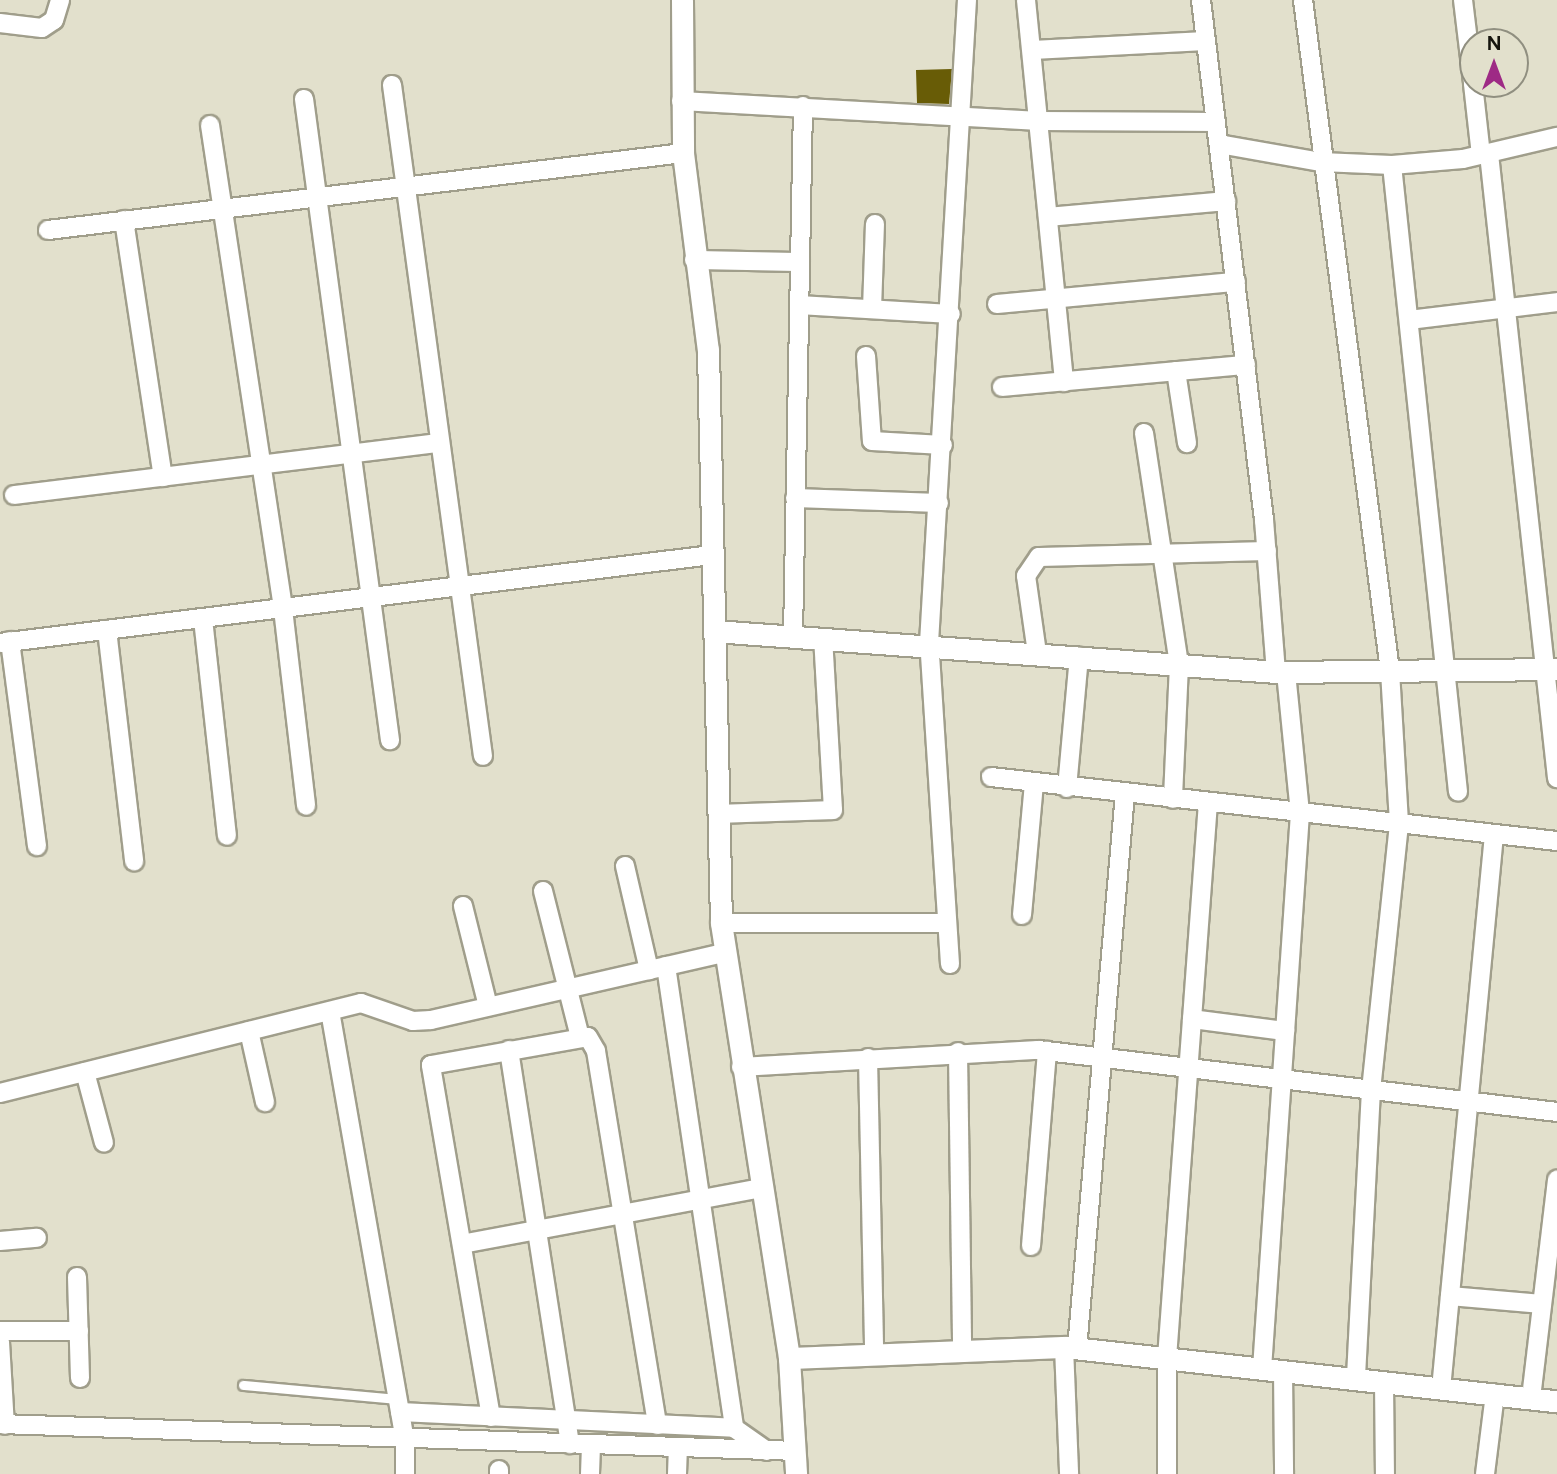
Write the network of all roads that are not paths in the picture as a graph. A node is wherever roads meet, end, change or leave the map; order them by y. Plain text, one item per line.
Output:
1 (60, 0) edge
2 (682, 0) edge
3 (967, 0) edge
4 (1026, 0) edge
5 (1200, 0) edge
6 (1303, 0) edge
7 (1464, 0) edge
8 (0, 23) edge
9 (1467, 28) edge
10 (1206, 41) junction
11 (1032, 50) junction
12 (392, 85) dead end
13 (1476, 98) edge
14 (304, 99) dead end
15 (681, 101) junction
16 (803, 106) junction
17 (959, 116) junction
18 (1039, 121) junction
19 (1216, 122) junction
20 (210, 125) dead end
21 (1557, 137) edge
22 (1219, 144) junction
23 (682, 153) junction
24 (1485, 154) junction
25 (1321, 162) junction
26 (1392, 164) junction
27 (405, 187) junction
28 (318, 197) junction
29 (1226, 201) junction
30 (223, 209) junction
31 (1048, 217) junction
32 (124, 220) junction
33 (875, 224) dead end
34 (48, 230) dead end
35 (694, 260) junction
36 (800, 262) junction
37 (1236, 282) junction
38 (1056, 299) junction
39 (1557, 302) edge
40 (997, 304) dead end
41 (799, 305) junction
42 (1507, 308) junction
43 (872, 309) junction
44 (951, 314) junction
45 (1409, 320) junction
46 (866, 356) dead end
47 (1246, 365) junction
48 (1176, 372) junction
49 (1064, 382) junction
50 (1002, 387) dead end
51 (1144, 433) dead end
52 (438, 443) junction
53 (1187, 443) dead end
54 (943, 445) junction
55 (350, 454) junction
56 (262, 465) junction
57 (163, 477) junction
58 (14, 495) dead end
59 (795, 498) junction
60 (939, 503) junction
61 (1267, 551) junction
62 (1162, 552) junction
63 (712, 555) junction
64 (457, 589) junction
65 (368, 599) junction
66 (283, 609) junction
67 (203, 618) junction
68 (107, 630) junction
69 (714, 631) junction
70 (793, 636) junction
71 (823, 638) junction
72 (5, 642) edge
73 (929, 643) junction
74 (1037, 653) junction
75 (1079, 657) junction
76 (1179, 665) junction
77 (1552, 669) edge
78 (1446, 670) junction
79 (1390, 671) junction
80 (1281, 672) junction
81 (1555, 730) edge
82 (390, 740) dead end
83 (483, 756) dead end
84 (991, 777) dead end
85 (1557, 778) edge
86 (1034, 784) junction
87 (1066, 788) junction
88 (1458, 792) dead end
89 (1125, 794) junction
90 (1173, 799) junction
91 (1208, 803) junction
92 (306, 806) dead end
93 (1300, 813) junction
94 (718, 814) junction
95 (1399, 824) junction
96 (1494, 835) junction
97 (227, 836) dead end
98 (1557, 841) edge
99 (37, 846) dead end
100 (134, 861) dead end
101 (625, 866) dead end
102 (543, 891) dead end
103 (463, 906) dead end
104 (1022, 915) dead end
105 (721, 923) junction
106 (947, 923) junction
107 (724, 953) junction
108 (950, 964) dead end
109 (657, 968) junction
110 (568, 988) junction
111 (488, 1006) junction
112 (330, 1011) junction
113 (1192, 1019) junction
114 (249, 1031) junction
115 (1285, 1031) junction
116 (580, 1037) junction
117 (509, 1050) junction
118 (1047, 1051) junction
119 (958, 1052) junction
120 (868, 1058) junction
121 (1099, 1058) junction
122 (741, 1067) junction
123 (1188, 1069) junction
124 (85, 1072) junction
125 (1282, 1079) junction
126 (1371, 1090) junction
127 (0, 1093) edge
128 (1468, 1101) junction
129 (265, 1102) dead end
130 (1557, 1112) edge
131 (104, 1143) dead end
132 (1557, 1180) edge
133 (760, 1188) junction
134 (700, 1200) junction
135 (623, 1214) junction
136 (537, 1230) junction
137 (37, 1238) dead end
138 (0, 1241) edge
139 (462, 1244) junction
140 (1031, 1246) dead end
141 (77, 1278) dead end
142 (1450, 1296) junction
143 (1542, 1304) junction
144 (0, 1331) edge
145 (79, 1331) junction
146 (0, 1342) edge
147 (962, 1346) junction
148 (1071, 1348) junction
149 (874, 1352) junction
150 (789, 1358) junction
151 (1167, 1358) junction
152 (1272, 1370) junction
153 (80, 1378) dead end
154 (1356, 1379) junction
155 (1384, 1382) junction
156 (243, 1385) dead end
157 (1441, 1389) junction
158 (1495, 1394) junction
159 (1531, 1398) junction
160 (1557, 1401) edge
161 (399, 1406) junction
162 (491, 1417) junction
163 (566, 1421) junction
164 (3, 1424) edge
165 (657, 1425) junction
166 (734, 1428) junction
167 (405, 1438) junction
168 (570, 1444) junction
169 (591, 1445) junction
170 (678, 1448) junction
171 (767, 1451) junction
172 (796, 1451) junction
173 (405, 1474) edge
174 (590, 1474) edge
175 (677, 1474) edge
176 (796, 1474) edge
177 (1069, 1474) edge
178 (1167, 1474) edge
179 (1284, 1474) edge
180 (1385, 1474) edge
181 (1485, 1474) edge

1 - 8 street
2 - 15 street
3 - 17 street
4 - 11 street
5 - 10 street
6 - 25 street
7 - 9 street
10 - 11 street
10 - 19 street
11 - 18 street
12 - 27 street
13 - 24 street
14 - 28 street
15 - 16 street
15 - 23 street
16 - 17 street
16 - 36 street
17 - 18 street
17 - 44 street
18 - 19 street
18 - 31 street
19 - 22 street
20 - 30 street
21 - 24 street
22 - 25 street
22 - 29 street
23 - 27 street
23 - 35 street
24 - 26 street
24 - 42 street
25 - 26 street
25 - 79 street
26 - 45 street
27 - 28 street
27 - 52 street
28 - 30 street
28 - 55 street
29 - 31 street
29 - 37 street
30 - 32 street
30 - 56 street
31 - 38 street
32 - 34 street
32 - 57 street
33 - 43 street
35 - 36 street
35 - 63 street
36 - 41 street
37 - 38 street
37 - 47 street
38 - 40 street
38 - 49 street
39 - 42 street
41 - 43 street
41 - 59 street
42 - 45 street
42 - 77 street
43 - 44 street
44 - 54 street
45 - 78 street
46 - 54 street
47 - 48 street
47 - 61 street
48 - 49 street
48 - 53 street
49 - 50 street
51 - 62 street
52 - 55 street
52 - 64 street
54 - 60 street
55 - 56 street
55 - 65 street
56 - 57 street
56 - 66 street
57 - 58 street
59 - 60 street
59 - 70 street
60 - 73 street
61 - 62 street
61 - 80 street
62 - 74 street
62 - 76 street
63 - 64 street
63 - 69 street
64 - 65 street
64 - 83 street
65 - 66 street
65 - 82 street
66 - 67 street
66 - 92 street
67 - 68 street
67 - 97 street
68 - 72 street
68 - 100 street
69 - 70 street
69 - 94 street
70 - 71 street
71 - 73 street
71 - 94 street
72 - 99 street
73 - 74 street
73 - 106 street
74 - 75 street
75 - 76 street
75 - 87 street
76 - 80 street
76 - 90 street
77 - 78 street
77 - 81 street
78 - 79 street
78 - 88 street
79 - 80 street
79 - 95 street
80 - 93 street
81 - 85 street
84 - 86 street
86 - 87 street
86 - 104 street
87 - 89 street
89 - 90 street
89 - 121 street
90 - 91 street
91 - 93 street
91 - 113 street
93 - 95 street
93 - 115 street
94 - 105 street
95 - 96 street
95 - 126 street
96 - 98 street
96 - 128 street
101 - 109 street
102 - 110 street
103 - 111 street
105 - 106 street
105 - 107 street
106 - 108 street
107 - 109 street
107 - 122 street
109 - 110 street
109 - 134 street
110 - 111 street
110 - 116 street
111 - 112 street
112 - 114 street
112 - 161 street
113 - 115 street
113 - 123 street
114 - 124 street
114 - 129 street
115 - 125 street
116 - 117 street
116 - 135 street
117 - 136 street
117 - 139 street
118 - 119 street
118 - 121 street
118 - 140 street
119 - 120 street
119 - 147 street
120 - 122 street
120 - 149 street
121 - 123 street
121 - 148 street
122 - 133 street
123 - 125 street
123 - 151 street
124 - 127 street
124 - 131 street
125 - 126 street
125 - 152 street
126 - 128 street
126 - 154 street
128 - 130 street
128 - 142 street
132 - 143 street
133 - 134 street
133 - 150 street
134 - 135 street
134 - 166 street
135 - 136 street
135 - 165 street
136 - 139 street
136 - 163 street
137 - 138 street
139 - 162 street
141 - 145 street
142 - 143 street
142 - 157 street
143 - 159 street
144 - 145 street
145 - 153 street
146 - 164 street
147 - 148 street
147 - 149 street
148 - 151 street
148 - 177 street
149 - 150 street
150 - 172 street
151 - 152 street
151 - 178 street
152 - 154 street
152 - 179 street
154 - 155 street
155 - 157 street
155 - 180 street
156 - 161 lane
157 - 158 street
158 - 159 street
158 - 181 street
159 - 160 street
161 - 162 street
161 - 167 street
162 - 163 street
163 - 165 street
163 - 168 street
164 - 167 street
165 - 166 street
166 - 171 street
167 - 168 street
167 - 173 street
168 - 169 street
169 - 170 street
169 - 174 street
170 - 171 street
170 - 175 street
171 - 172 street
172 - 176 street

